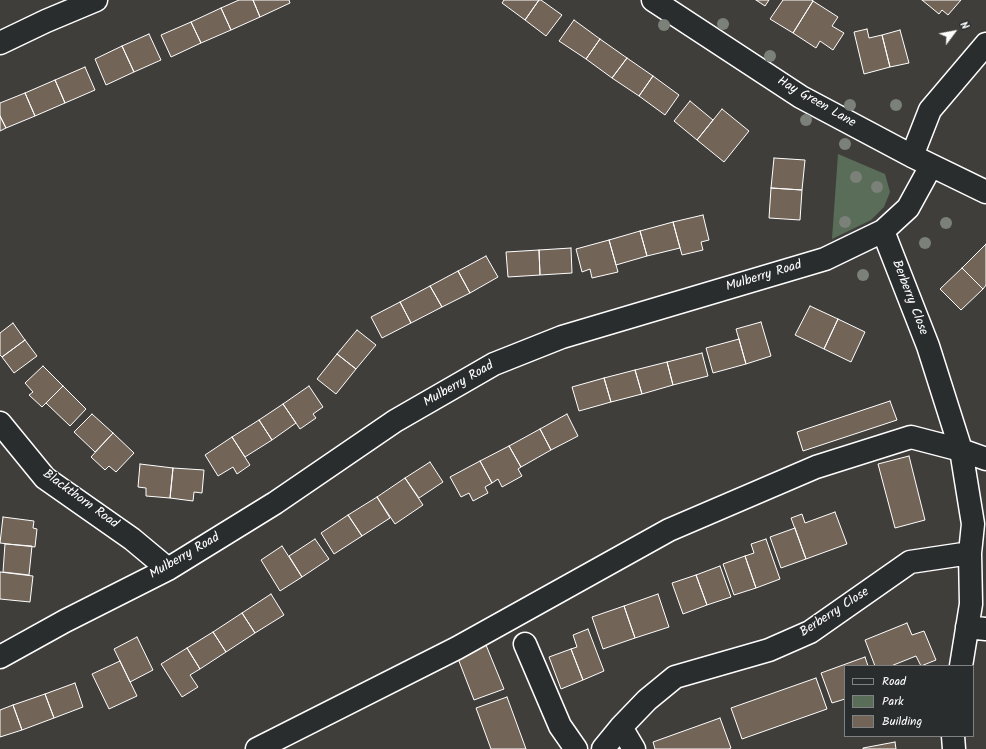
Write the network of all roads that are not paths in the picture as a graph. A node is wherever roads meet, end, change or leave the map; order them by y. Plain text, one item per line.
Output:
1 (96, 0) edge
2 (654, 0) edge
3 (0, 43) edge
4 (986, 44) edge
5 (912, 156) junction
6 (931, 166) junction
7 (986, 192) edge
8 (883, 231) junction
9 (0, 423) edge
10 (961, 450) junction
11 (986, 459) edge
12 (970, 553) junction
13 (168, 569) junction
14 (977, 628) edge
15 (524, 644) dead end
16 (0, 657) edge
17 (961, 665) edge
18 (621, 727) junction
19 (953, 737) edge
20 (256, 749) edge
21 (576, 749) edge
22 (603, 749) edge
23 (634, 749) edge
24 (954, 749) edge

1 - 3 street
2 - 5 street, Hay Green Lane
4 - 5 street
5 - 6 street, Hay Green Lane
6 - 7 street, Hay Green Lane
6 - 8 street, Mulberry Road
8 - 10 street, Berberry Close
8 - 13 street, Mulberry Road
9 - 13 street, Blackthorn Road
10 - 11 street
10 - 12 street, Berberry Close
10 - 20 street
12 - 14 street, Berberry Close
12 - 18 street, Berberry Close
13 - 16 street, Mulberry Road
14 - 17 street, Berberry Close
15 - 21 street
18 - 22 street, Berberry Close
18 - 23 street
19 - 24 street

